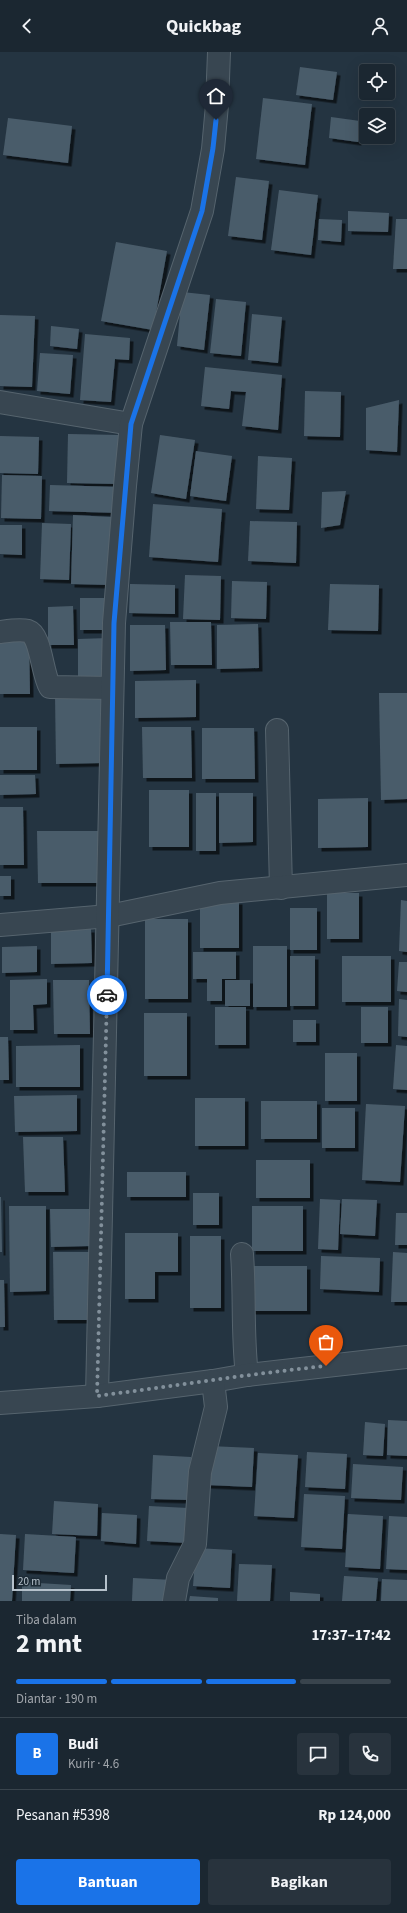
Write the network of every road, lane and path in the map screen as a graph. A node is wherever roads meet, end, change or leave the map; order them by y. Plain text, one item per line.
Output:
1 (219, 52) edge
2 (0, 402) edge
3 (131, 424) junction
4 (0, 632) edge
5 (112, 688) junction
6 (277, 730) dead end
7 (407, 875) edge
8 (281, 888) junction
9 (109, 916) junction
10 (0, 925) edge
11 (242, 1254) dead end
12 (407, 1357) edge
13 (247, 1375) junction
14 (214, 1381) junction
15 (97, 1396) junction
16 (0, 1403) edge
17 (174, 1601) edge

1 - 3 street
2 - 3 street
3 - 5 street
4 - 5 street
5 - 9 street
6 - 8 street
7 - 8 street
8 - 9 street
9 - 10 street
9 - 15 street
11 - 13 street
12 - 13 street
13 - 14 street
14 - 15 street
14 - 17 street
15 - 16 street

